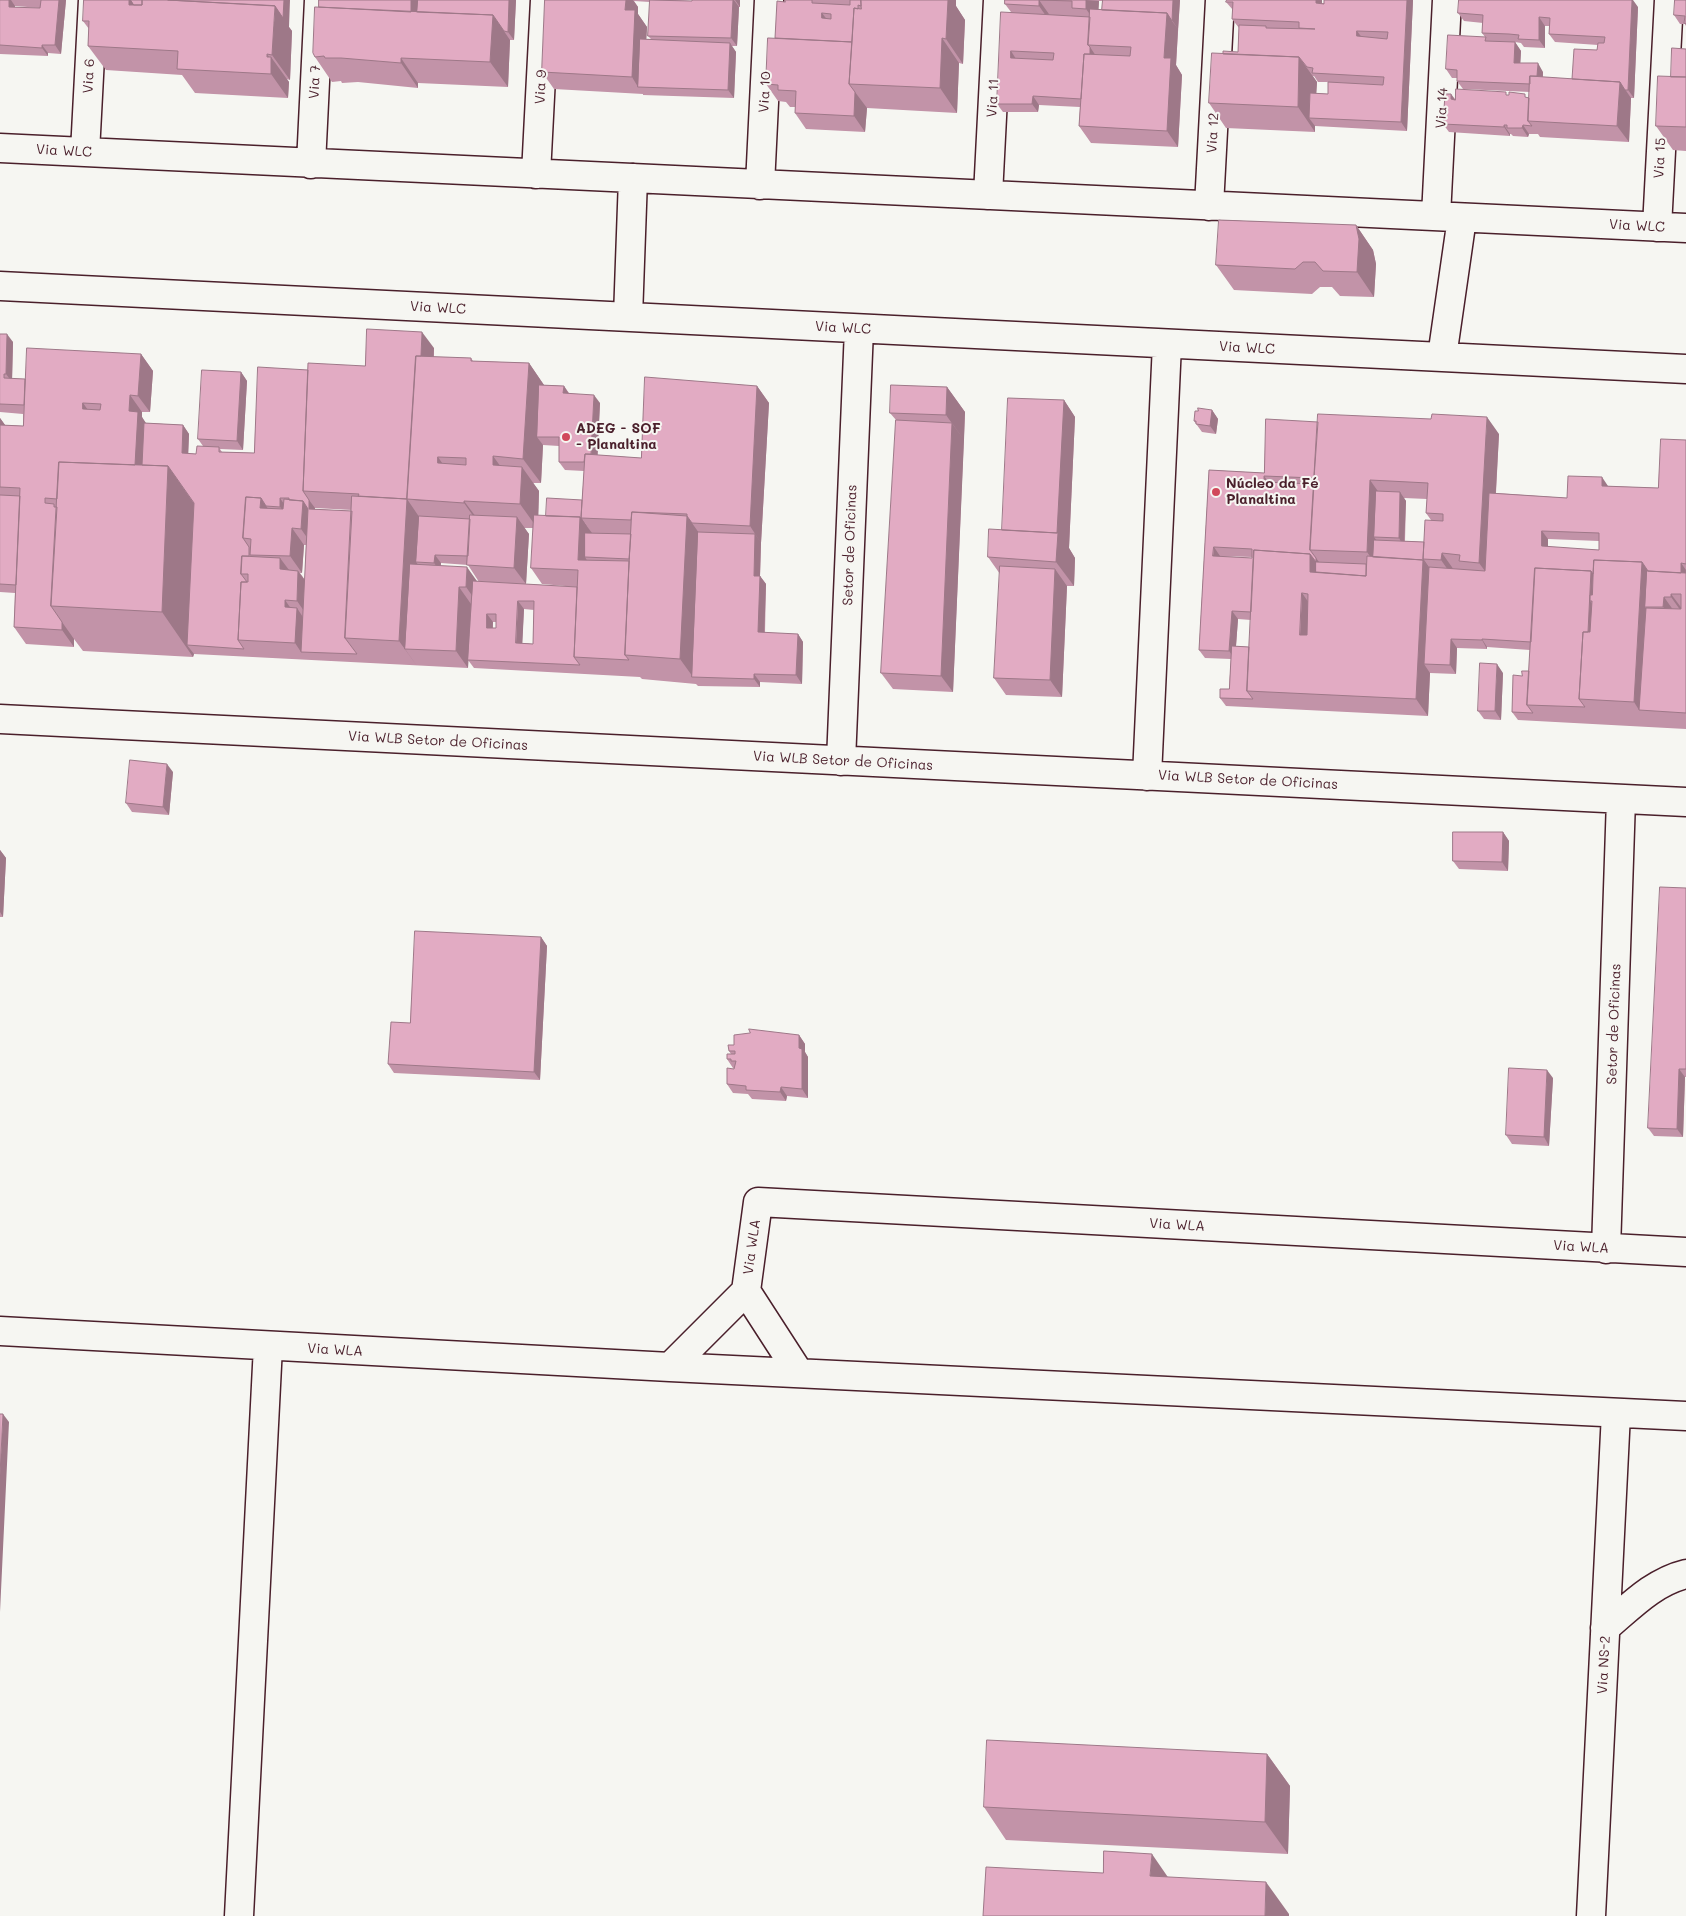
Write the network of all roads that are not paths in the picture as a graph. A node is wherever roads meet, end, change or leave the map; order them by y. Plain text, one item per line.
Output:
1 (93, 0) edge
2 (319, 0) edge
3 (545, 0) edge
4 (769, 0) edge
5 (998, 0) edge
6 (1220, 0) edge
7 (1447, 0) edge
8 (1669, 0) edge
9 (0, 148) edge
10 (85, 152) junction
11 (311, 164) junction
12 (536, 174) junction
13 (633, 178) junction
14 (760, 185) junction
15 (988, 195) junction
16 (1209, 206) junction
17 (1449, 217) junction
18 (1656, 227) junction
19 (1686, 228) edge
20 (0, 286) edge
21 (628, 318) junction
22 (859, 329) junction
23 (1168, 344) junction
24 (1442, 357) junction
25 (1686, 369) edge
26 (0, 719) edge
27 (841, 761) junction
28 (1147, 776) junction
29 (1621, 798) junction
30 (1686, 802) edge
31 (1606, 1249) junction
32 (1686, 1252) edge
33 (746, 1291) junction
34 (0, 1331) edge
35 (268, 1346) junction
36 (670, 1367) junction
37 (799, 1373) junction
38 (1616, 1413) junction
39 (1686, 1416) edge
40 (1686, 1574) edge
41 (1605, 1628) junction
42 (239, 1916) edge
43 (1591, 1916) edge

1 - 10 street, Via 6
2 - 11 street, Via 7
3 - 12 street, Via 9
4 - 14 street, Via 10
5 - 15 street, Via 11
6 - 16 street, Via 12
7 - 17 street, Via 14
8 - 18 street, Via 15
9 - 10 street, Via WLC
10 - 11 street, Via WLC
11 - 12 street, Via WLC
12 - 13 street, Via WLC
13 - 14 street, Via WLC
13 - 21 street
14 - 15 street, Via WLC
15 - 16 street, Via WLC
16 - 17 street, Via WLC
17 - 18 street, Via WLC
17 - 24 street, Via 14
18 - 19 street, Via WLC
20 - 21 street, Via WLC
21 - 22 street, Via WLC
22 - 23 street, Via WLC
22 - 27 street, Setor de Oficinas
23 - 24 street, Via WLC
23 - 28 street
24 - 25 street, Via WLC
26 - 27 street, Via WLB Setor de Oficinas
27 - 28 street, Via WLB Setor de Oficinas
28 - 29 street, Via WLB Setor de Oficinas
29 - 30 street, Via WLB Setor de Oficinas
29 - 31 street, Setor de Oficinas
31 - 32 street, Via WLA
31 - 33 street, Via WLA
33 - 36 street, Via WLA
33 - 37 street, Via WLA
34 - 35 street, Via WLA
35 - 36 street, Via WLA
35 - 42 street
36 - 37 street, Via WLA
37 - 38 street, Via WLA
38 - 39 street, Via WLA
38 - 41 street, Via NS-2
40 - 41 street
41 - 43 street, Via NS-2

